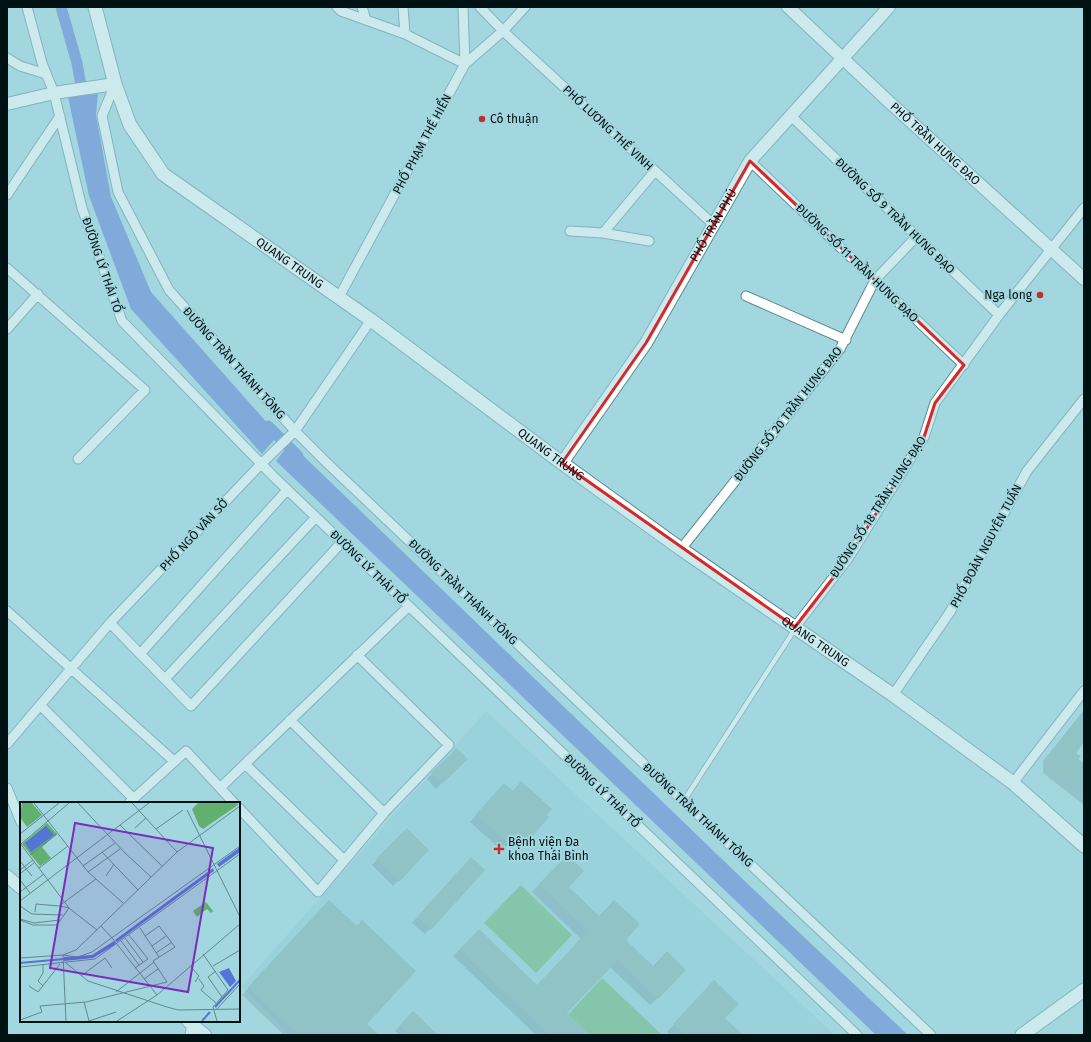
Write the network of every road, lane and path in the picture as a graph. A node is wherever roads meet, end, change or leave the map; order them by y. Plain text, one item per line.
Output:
1 (27, 7) edge
2 (95, 7) edge
3 (337, 7) edge
4 (362, 7) edge
5 (403, 7) edge
6 (463, 7) edge
7 (480, 7) edge
8 (525, 7) edge
9 (788, 7) edge
10 (889, 7) edge
11 (366, 20) junction
12 (503, 31) junction
13 (405, 34) junction
14 (7, 58) edge
15 (844, 58) junction
16 (465, 64) junction
17 (46, 74) junction
18 (115, 84) junction
19 (60, 92) junction
20 (7, 104) edge
21 (60, 116) junction
22 (791, 116) junction
23 (750, 161) junction
24 (655, 171) junction
25 (7, 195) edge
26 (1084, 208) edge
27 (714, 225) junction
28 (570, 231) dead end
29 (603, 233) junction
30 (917, 236) junction
31 (649, 241) dead end
32 (1053, 249) junction
33 (7, 268) edge
34 (1084, 279) edge
35 (875, 280) junction
36 (38, 294) junction
37 (746, 296) dead end
38 (339, 297) junction
39 (999, 315) junction
40 (371, 320) junction
41 (7, 329) edge
42 (846, 340) junction
43 (964, 365) junction
44 (1084, 399) edge
45 (292, 434) junction
46 (78, 459) dead end
47 (562, 463) junction
48 (261, 464) junction
49 (288, 490) junction
50 (316, 517) junction
51 (342, 542) junction
52 (681, 549) junction
53 (409, 606) junction
54 (7, 611) edge
55 (110, 623) junction
56 (796, 627) junction
57 (140, 654) junction
58 (357, 655) junction
59 (71, 669) junction
60 (165, 679) junction
61 (1084, 691) edge
62 (893, 695) junction
63 (40, 705) junction
64 (290, 720) junction
65 (7, 744) edge
66 (174, 761) junction
67 (245, 764) junction
68 (1013, 783) junction
69 (7, 788) edge
70 (220, 788) junction
71 (131, 801) edge
72 (233, 802) edge
73 (683, 802) junction
74 (240, 809) edge
75 (384, 813) junction
76 (20, 820) edge
77 (1084, 846) edge
78 (344, 860) junction
79 (7, 876) edge
80 (20, 887) edge
81 (1084, 990) edge
82 (190, 1027) edge
83 (205, 1035) edge
84 (858, 1035) edge
85 (931, 1035) edge
86 (1022, 1035) edge

1 - 17 street, ĐƯỜNG LÝ THÁI TỔ
2 - 18 main road, QUANG TRUNG
3 - 11 street
4 - 11 street
5 - 13 street
6 - 16 street
7 - 12 street, PHỐ LƯƠNG THẾ VINH
8 - 12 street, PHỐ PHẠM THẾ HIỂN
9 - 15 street, PHỐ TRẦN HƯNG ĐẠO
10 - 15 street, PHỐ TRẦN PHÚ
11 - 13 street
12 - 16 street, PHỐ PHẠM THẾ HIỂN
12 - 24 street, PHỐ LƯƠNG THẾ VINH
13 - 16 street
14 - 17 street
15 - 22 street, PHỐ TRẦN PHÚ
15 - 32 street, PHỐ TRẦN HƯNG ĐẠO
16 - 38 street, PHỐ PHẠM THẾ HIỂN
17 - 19 street, ĐƯỜNG LÝ THÁI TỔ
18 - 19 street
18 - 38 main road, QUANG TRUNG
18 - 45 street, ĐƯỜNG TRẦN THÁNH TÔNG
19 - 20 street
19 - 21 street, ĐƯỜNG LÝ THÁI TỔ
21 - 25 street
21 - 48 street, ĐƯỜNG LÝ THÁI TỔ
22 - 23 street, PHỐ TRẦN PHÚ
22 - 30 street, ĐƯỜNG SỐ 9 TRẦN HƯNG ĐẠO
23 - 27 street, PHỐ TRẦN PHÚ
23 - 35 street, ĐƯỜNG SỐ 11 TRẦN HƯNG ĐẠO
24 - 27 street, PHỐ LƯƠNG THẾ VINH
24 - 29 street
26 - 32 street, ĐƯỜNG SỐ 18 TRẦN HƯNG ĐẠO
27 - 47 street, PHỐ TRẦN PHÚ
28 - 29 street
29 - 31 street
30 - 35 street, ĐƯỜNG SỐ 20 TRẦN HƯNG ĐẠO
30 - 39 street, ĐƯỜNG SỐ 9 TRẦN HƯNG ĐẠO
32 - 34 street, PHỐ TRẦN HƯNG ĐẠO
32 - 39 street, ĐƯỜNG SỐ 18 TRẦN HƯNG ĐẠO
33 - 36 street
35 - 42 street, ĐƯỜNG SỐ 20 TRẦN HƯNG ĐẠO
35 - 43 street, ĐƯỜNG SỐ 11 TRẦN HƯNG ĐẠO
36 - 41 street
36 - 46 street
37 - 42 street
38 - 40 main road, QUANG TRUNG
39 - 43 street, ĐƯỜNG SỐ 18 TRẦN HƯNG ĐẠO
40 - 45 street, PHỐ NGÔ VĂN SỞ
40 - 47 main road, QUANG TRUNG
42 - 52 street, ĐƯỜNG SỐ 20 TRẦN HƯNG ĐẠO
43 - 56 street, ĐƯỜNG SỐ 18 TRẦN HƯNG ĐẠO
44 - 62 street, PHỐ ĐOÀN NGUYÊN TUẤN
45 - 48 street, PHỐ NGÔ VĂN SỞ
45 - 73 street, ĐƯỜNG TRẦN THÁNH TÔNG
47 - 52 main road, QUANG TRUNG
48 - 49 street, ĐƯỜNG LÝ THÁI TỔ
48 - 55 street, PHỐ NGÔ VĂN SỞ
49 - 50 street, ĐƯỜNG LÝ THÁI TỔ
49 - 57 street
50 - 51 street, ĐƯỜNG LÝ THÁI TỔ
50 - 60 street
51 - 53 street, ĐƯỜNG LÝ THÁI TỔ
51 - 60 street
52 - 56 main road, QUANG TRUNG
53 - 58 street
53 - 84 street, ĐƯỜNG LÝ THÁI TỔ
54 - 59 street
55 - 57 street
55 - 59 street, PHỐ NGÔ VĂN SỞ
56 - 62 main road, QUANG TRUNG
56 - 73 lane
57 - 60 street
58 - 64 street
58 - 75 street
59 - 63 street, PHỐ NGÔ VĂN SỞ
59 - 66 street
61 - 68 street
62 - 68 main road, QUANG TRUNG
63 - 65 street, PHỐ NGÔ VĂN SỞ
63 - 71 street
64 - 67 street
64 - 75 street
66 - 70 street
66 - 71 street
67 - 70 street
67 - 78 street
68 - 77 main road, QUANG TRUNG
69 - 76 street
70 - 72 street
73 - 85 street, ĐƯỜNG TRẦN THÁNH TÔNG
74 - 78 street
75 - 78 street
79 - 80 street
81 - 86 main road
82 - 83 street

